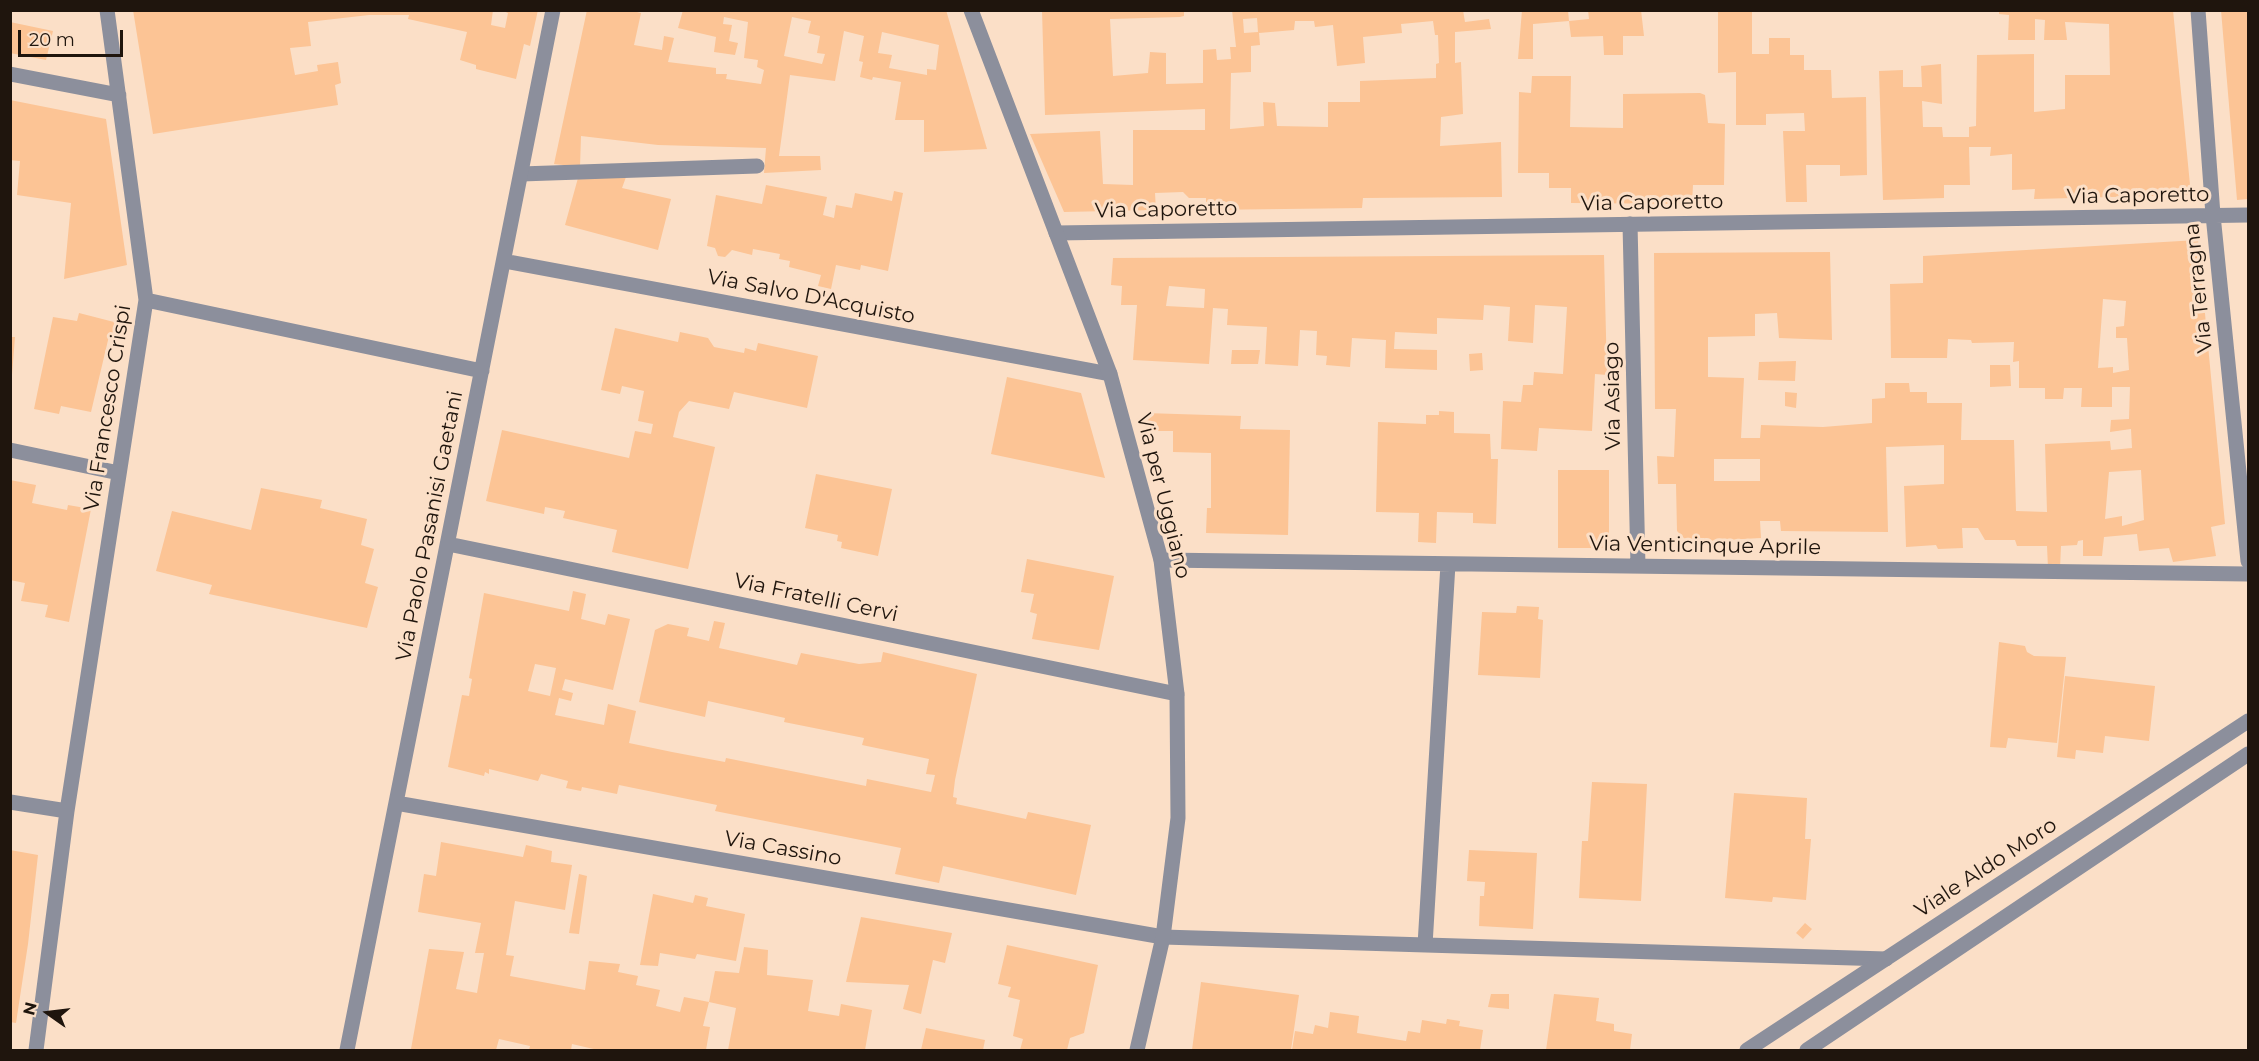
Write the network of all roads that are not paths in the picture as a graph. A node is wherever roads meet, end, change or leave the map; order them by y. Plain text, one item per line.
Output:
1 (107, 10) edge
2 (553, 10) edge
3 (971, 10) edge
4 (2198, 10) edge
5 (10, 75) edge
6 (118, 95) junction
7 (757, 165) dead end
8 (521, 174) junction
9 (2248, 215) edge
10 (2213, 216) junction
11 (1630, 224) junction
12 (1056, 233) junction
13 (504, 261) junction
14 (146, 300) junction
15 (482, 370) junction
16 (1110, 374) junction
17 (10, 450) edge
18 (119, 473) junction
19 (448, 544) junction
20 (1161, 560) junction
21 (2248, 561) edge
22 (1448, 564) junction
23 (1638, 566) junction
24 (2248, 574) edge
25 (1177, 694) junction
26 (2248, 721) edge
27 (2248, 754) edge
28 (10, 802) edge
29 (396, 803) junction
30 (67, 811) junction
31 (1163, 937) junction
32 (1425, 945) junction
33 (1886, 959) junction
34 (36, 1050) edge
35 (347, 1050) edge
36 (1137, 1050) edge
37 (1747, 1050) edge
38 (1807, 1050) edge

1 - 6 street, Via Francesco Crispi
2 - 8 street, Via Paolo Pasanisi Gaetani
3 - 12 street, Via per Uggiano
4 - 10 street, Via Terragna
5 - 6 street
6 - 14 street, Via Francesco Crispi
7 - 8 street
8 - 13 street, Via Paolo Pasanisi Gaetani
9 - 10 street, Via Caporetto
10 - 11 street, Via Caporetto
10 - 21 street, Via Terragna
11 - 12 street, Via Caporetto
11 - 23 street, Via Asiago
12 - 16 street, Via per Uggiano
13 - 15 street, Via Paolo Pasanisi Gaetani
13 - 16 street, Via Salvo D'Acquisto
14 - 15 street
14 - 18 street, Via Francesco Crispi
15 - 19 street, Via Paolo Pasanisi Gaetani
16 - 20 street, Via per Uggiano
17 - 18 street
18 - 30 street, Via Francesco Crispi
19 - 25 street, Via Fratelli Cervi
19 - 29 street, Via Paolo Pasanisi Gaetani
20 - 22 street, Via Venticinque Aprile
20 - 25 street, Via per Uggiano
22 - 23 street, Via Venticinque Aprile
22 - 32 street
23 - 24 street, Via Venticinque Aprile
25 - 31 street, Via per Uggiano
26 - 33 street, Viale Aldo Moro
27 - 38 street
28 - 30 street
29 - 31 street, Via Cassino
29 - 35 street, Via Paolo Pasanisi Gaetani
30 - 34 street, Via Francesco Crispi
31 - 32 street, Via Cassino
31 - 36 street, Via per Uggiano
32 - 33 street, Via Cassino
33 - 37 street, Viale Aldo Moro

